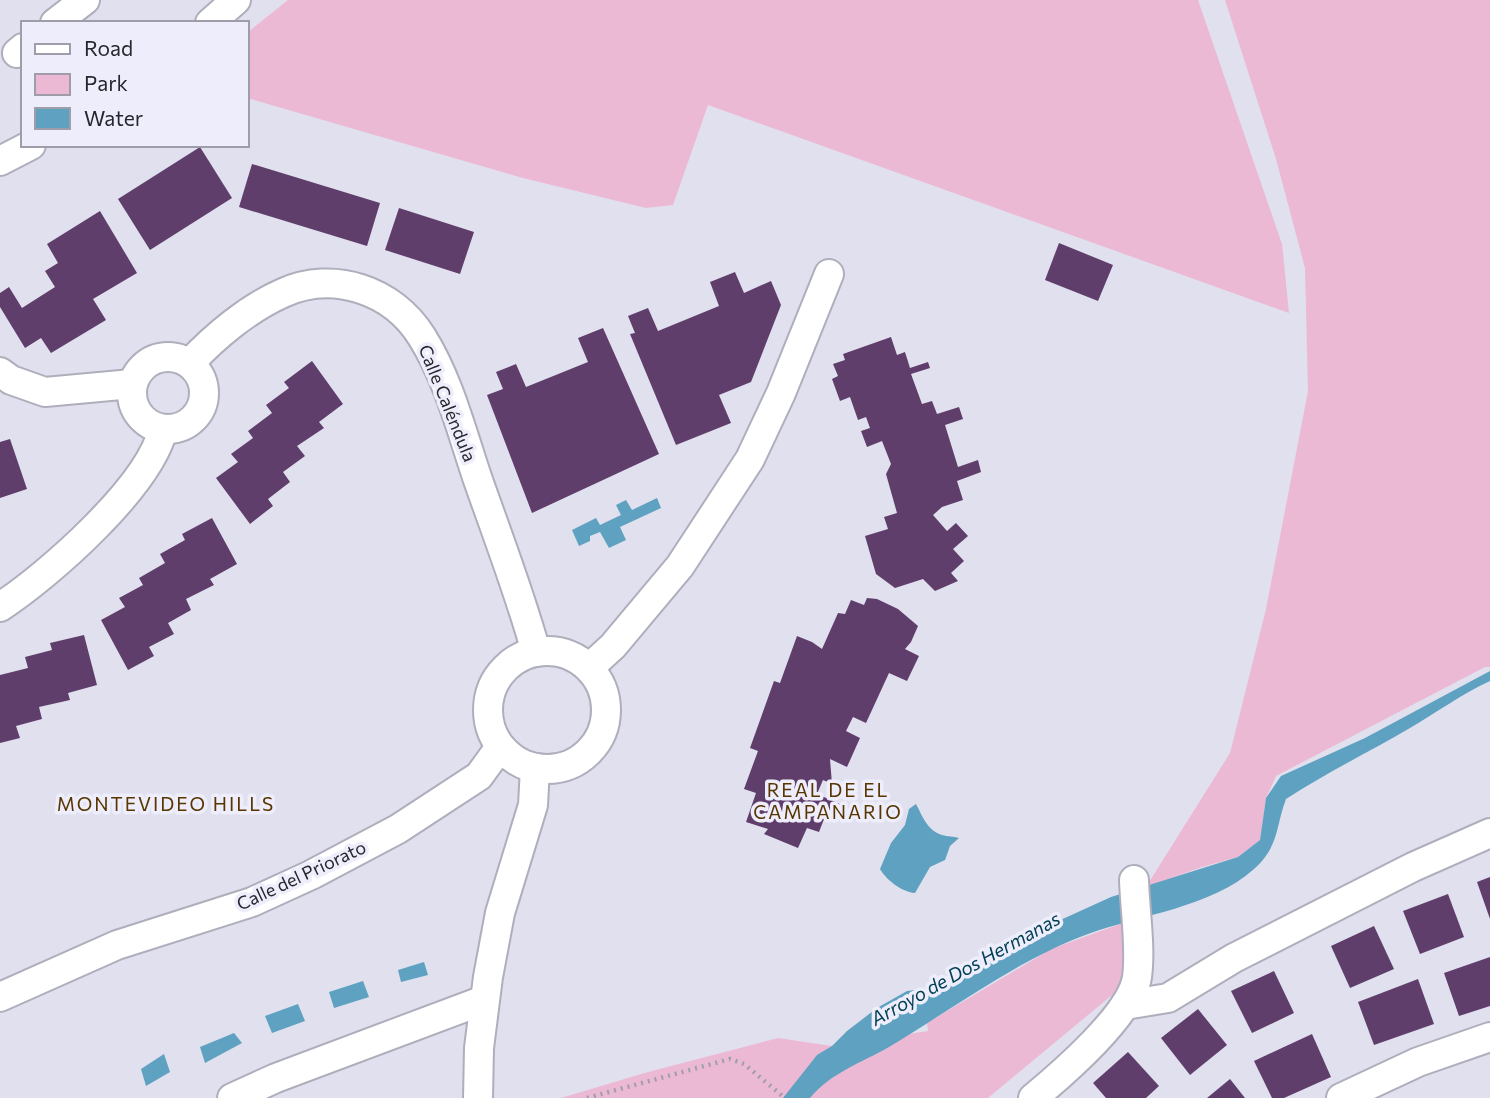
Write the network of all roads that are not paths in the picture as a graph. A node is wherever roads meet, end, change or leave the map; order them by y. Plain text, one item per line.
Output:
1 (85, 0) edge
2 (236, 0) edge
3 (58, 21) edge
4 (212, 21) edge
5 (27, 147) edge
6 (0, 161) edge
7 (829, 274) dead end
8 (190, 363) junction
9 (0, 372) edge
10 (132, 384) junction
11 (163, 429) junction
12 (0, 607) edge
13 (536, 652) junction
14 (589, 668) junction
15 (500, 747) junction
16 (535, 768) junction
17 (1490, 833) edge
18 (1134, 880) dead end
19 (0, 997) edge
20 (484, 1000) junction
21 (1125, 1005) junction
22 (1490, 1037) edge
23 (232, 1098) edge
24 (478, 1098) edge
25 (1033, 1098) edge
26 (1341, 1098) edge

1 - 3 street
2 - 4 street
5 - 6 street
7 - 14 street
8 - 10 street
8 - 11 street
8 - 13 street, Calle Caléndula
9 - 10 street
10 - 11 street
11 - 12 street
13 - 14 street
13 - 15 street
14 - 16 street
15 - 16 street
15 - 19 street, Calle del Priorato
16 - 20 street
17 - 21 street
18 - 21 street
20 - 23 street
20 - 24 street
21 - 25 street
22 - 26 street

